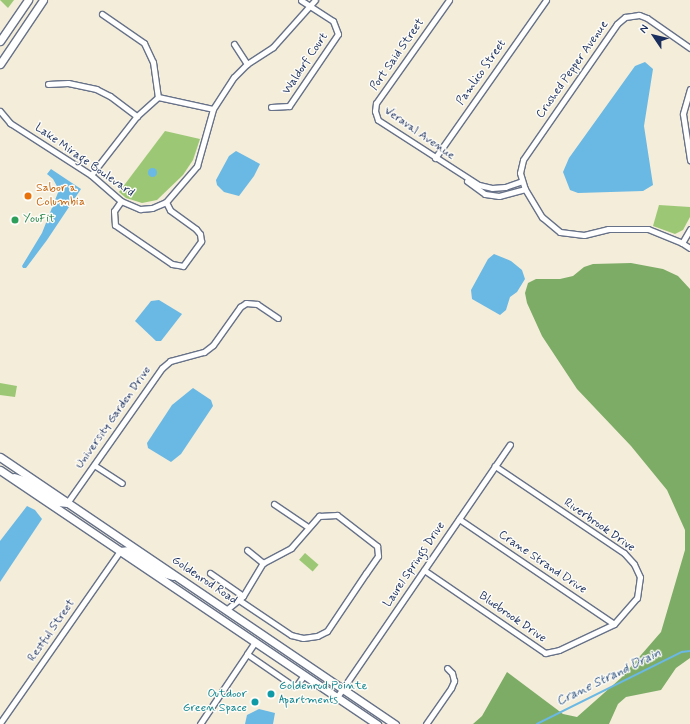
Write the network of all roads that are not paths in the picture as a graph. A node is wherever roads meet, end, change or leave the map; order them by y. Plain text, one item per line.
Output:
1 (28, 0) edge
2 (43, 0) edge
3 (301, 0) edge
4 (315, 0) edge
5 (449, 0) edge
6 (546, 0) edge
7 (308, 5) junction
8 (102, 14) dead end
9 (0, 41) edge
10 (234, 44) dead end
11 (690, 48) edge
12 (0, 64) edge
13 (247, 64) junction
14 (48, 84) dead end
15 (690, 89) edge
16 (158, 97) junction
17 (376, 103) joint
18 (271, 107) dead end
19 (213, 109) junction
20 (0, 113) edge
21 (137, 116) junction
22 (435, 158) junction
23 (690, 160) edge
24 (91, 175) junction
25 (462, 176) junction
26 (522, 181) junction
27 (525, 189) junction
28 (121, 201) junction
29 (166, 202) junction
30 (690, 229) edge
31 (682, 243) junction
32 (690, 248) edge
33 (278, 318) dead end
34 (510, 444) dead end
35 (0, 457) edge
36 (94, 465) junction
37 (495, 466) junction
38 (0, 470) edge
39 (6, 474) junction
40 (122, 483) dead end
41 (67, 502) junction
42 (274, 504) dead end
43 (459, 519) junction
44 (308, 527) junction
45 (247, 550) dead end
46 (120, 551) junction
47 (263, 563) junction
48 (424, 570) junction
49 (210, 574) dead end
50 (181, 578) junction
51 (168, 583) junction
52 (241, 598) junction
53 (226, 610) junction
54 (614, 624) junction
55 (255, 642) junction
56 (246, 654) junction
57 (447, 668) dead end
58 (304, 675) junction
59 (343, 689) junction
60 (337, 697) junction
61 (352, 707) junction
62 (0, 723) edge
63 (200, 724) edge
64 (377, 724) edge
65 (381, 724) edge
66 (395, 724) edge
67 (426, 724) edge

1 - 9 main road
2 - 12 main road
3 - 7 street
4 - 7 street
5 - 17 street, Port Said Street
6 - 22 street, Pamlico Street
7 - 13 street
7 - 18 street, Waldorf Court
8 - 16 street
10 - 13 street
11 - 26 street, Crushed Pepper Avenue
13 - 19 street
14 - 21 street
15 - 23 street
16 - 19 street
16 - 21 street
17 - 22 street, Veraval Avenue
19 - 29 street
20 - 24 street, Lake Mirage Boulevard
21 - 24 street
22 - 25 street, Veraval Avenue
24 - 28 street, Lake Mirage Boulevard
25 - 26 street, Veraval Avenue
25 - 27 street, Veraval Avenue
26 - 27 street
27 - 31 street
28 - 29 street, Lake Mirage Boulevard
28 - 29 street
30 - 31 street
31 - 32 street
33 - 36 street, University Garden Drive
34 - 37 street, Laurel Springs Drive
35 - 41 main road, Goldenrod Road
36 - 40 street
36 - 41 street, University Garden Drive
37 - 43 street, Laurel Springs Drive
37 - 54 street, Riverbrook Drive
38 - 39 main road, Goldenrod Road
39 - 41 main road
39 - 46 main road, Goldenrod Road
41 - 50 main road, Goldenrod Road
42 - 44 street
43 - 48 street, Laurel Springs Drive
43 - 54 street, Crane Strand Drive
44 - 47 street
44 - 52 street
45 - 47 street
46 - 50 main road
46 - 51 main road, Goldenrod Road
46 - 62 street, Restful Street
47 - 52 street
48 - 54 street, Bluebrook Drive
48 - 59 street, Laurel Springs Drive
49 - 52 street
50 - 53 main road, Goldenrod Road
51 - 53 main road
51 - 55 main road, Goldenrod Road
52 - 53 street
53 - 59 main road, Goldenrod Road
55 - 56 street
55 - 58 main road, Goldenrod Road
56 - 58 street
56 - 63 street
57 - 67 street
58 - 60 main road, Goldenrod Road
59 - 60 street, Laurel Springs Drive
59 - 66 main road, Goldenrod Road
60 - 61 main road, Goldenrod Road
61 - 64 main road, Goldenrod Road
61 - 65 main road

